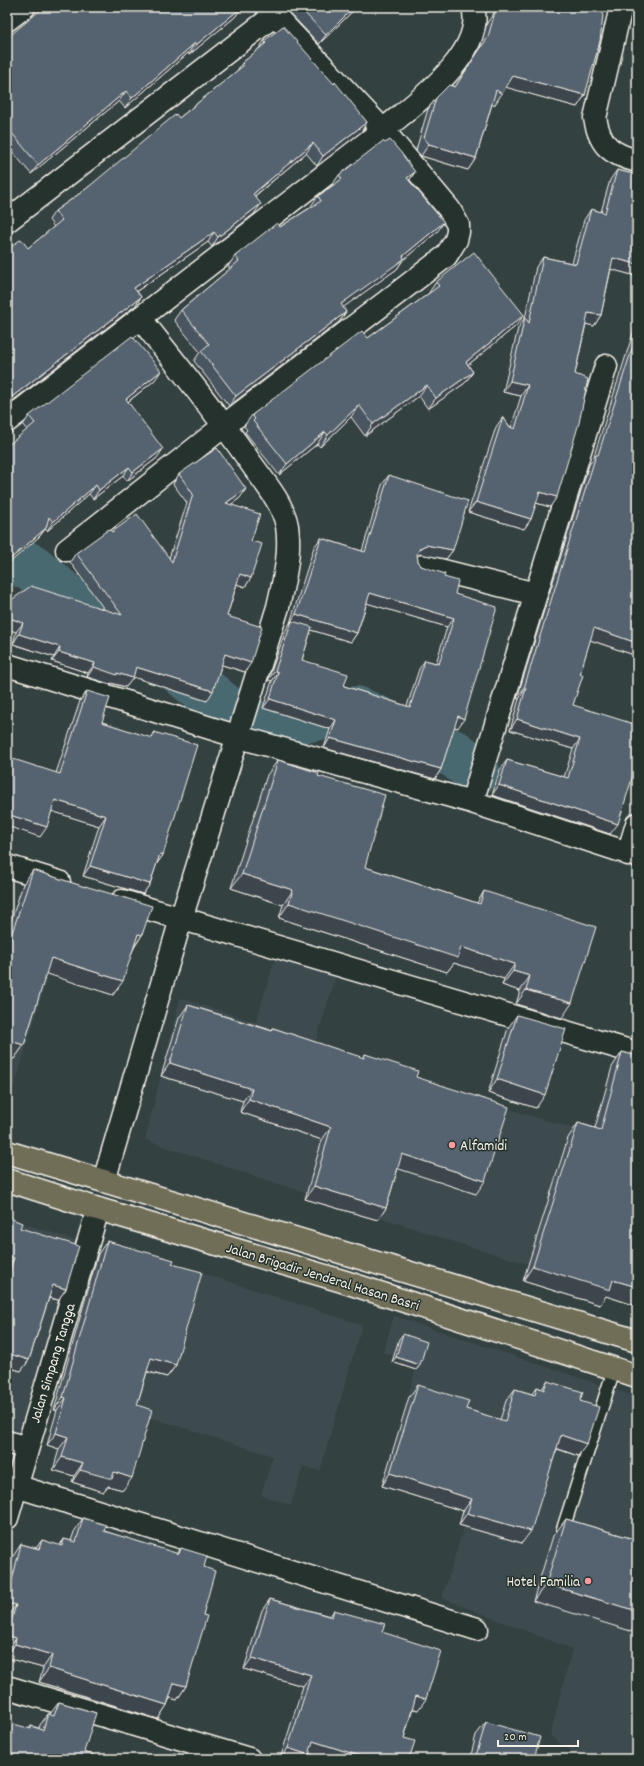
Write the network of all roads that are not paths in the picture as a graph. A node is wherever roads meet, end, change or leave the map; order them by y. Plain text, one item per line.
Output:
1 (24, 7) edge
2 (473, 7) edge
3 (621, 7) edge
4 (267, 14) edge
5 (7, 20) edge
6 (383, 130) junction
7 (637, 161) edge
8 (10, 212) edge
9 (140, 318) junction
10 (606, 366) dead end
11 (7, 421) edge
12 (225, 425) junction
13 (67, 550) dead end
14 (423, 566) edge
15 (536, 594) junction
16 (7, 665) edge
17 (238, 737) junction
18 (472, 802) junction
19 (637, 824) edge
20 (633, 855) edge
21 (7, 866) edge
22 (75, 887) edge
23 (105, 896) edge
24 (181, 919) junction
25 (637, 1052) edge
26 (7, 1152) edge
27 (7, 1180) edge
28 (104, 1181) junction
29 (98, 1209) junction
30 (350, 1255) junction
31 (342, 1281) junction
32 (637, 1341) edge
33 (614, 1368) junction
34 (637, 1376) edge
35 (17, 1445) edge
36 (16, 1486) junction
37 (7, 1518) edge
38 (563, 1529) edge
39 (478, 1629) dead end
40 (7, 1687) edge
41 (249, 1759) edge

1 - 5 street
2 - 6 street
3 - 7 street
4 - 6 street
4 - 8 street
6 - 9 street
6 - 12 street
9 - 11 street
9 - 12 street
10 - 15 street
12 - 13 street
12 - 17 street
14 - 15 street
15 - 18 street
16 - 17 street
17 - 18 street
17 - 24 street
18 - 20 street
19 - 20 street
21 - 22 street
23 - 24 street
24 - 25 street
24 - 28 street
26 - 28 highway, Jalan Brigadir Jenderal Hasan Basri
27 - 29 highway, Jalan Brigadir Jenderal Hasan Basri
28 - 30 highway, Jalan Brigadir Jenderal Hasan Basri
29 - 31 highway, Jalan Brigadir Jenderal Hasan Basri
29 - 35 street, Jalan Simpang Tangga
30 - 31 highway
30 - 32 highway, Jalan Brigadir Jenderal Hasan Basri
31 - 33 highway, Jalan Brigadir Jenderal Hasan Basri
33 - 34 highway, Jalan Brigadir Jenderal Hasan Basri
33 - 38 lane
35 - 36 street, Jalan Simpang Tangga
36 - 37 street, Jalan Simpang Tangga
36 - 39 street
40 - 41 street

